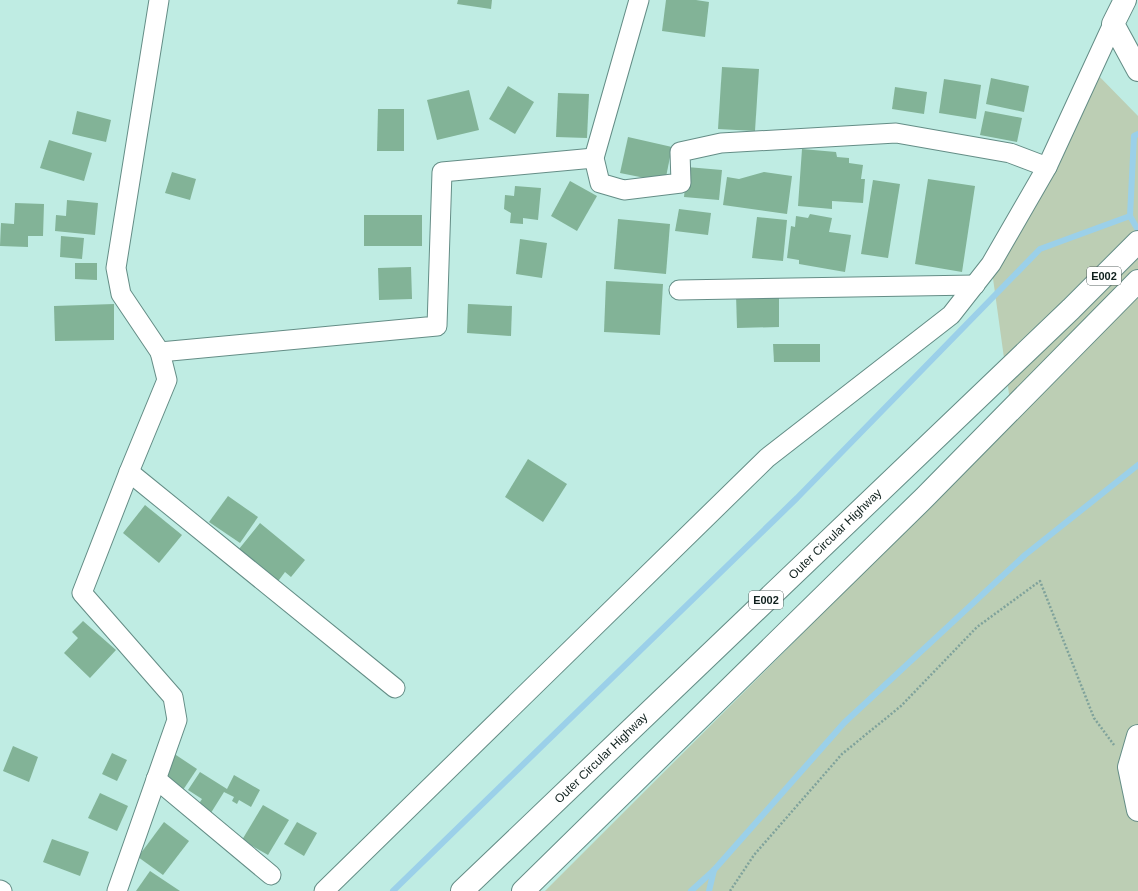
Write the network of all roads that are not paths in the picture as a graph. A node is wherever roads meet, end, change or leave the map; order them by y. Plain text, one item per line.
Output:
1 (159, 0) edge
2 (639, 0) edge
3 (1125, 0) edge
4 (1113, 24) junction
5 (1138, 70) edge
6 (594, 158) junction
7 (1047, 167) junction
8 (1138, 242) edge
9 (1138, 281) edge
10 (975, 285) junction
11 (679, 290) dead end
12 (160, 352) junction
13 (129, 472) junction
14 (395, 688) dead end
15 (1138, 736) edge
16 (156, 779) junction
17 (1138, 810) edge
18 (271, 875) dead end
19 (117, 891) edge
20 (324, 891) edge
21 (462, 891) edge
22 (522, 891) edge

1 - 12 street
2 - 6 street
3 - 4 main road
4 - 5 main road
4 - 7 street
6 - 7 street
6 - 12 street
7 - 10 street
8 - 21 main road, Outer Circular Highway / E002
9 - 22 main road, E002
10 - 11 street
10 - 20 street
12 - 13 street
13 - 14 street
13 - 16 street
15 - 17 main road
16 - 18 street
16 - 19 street

